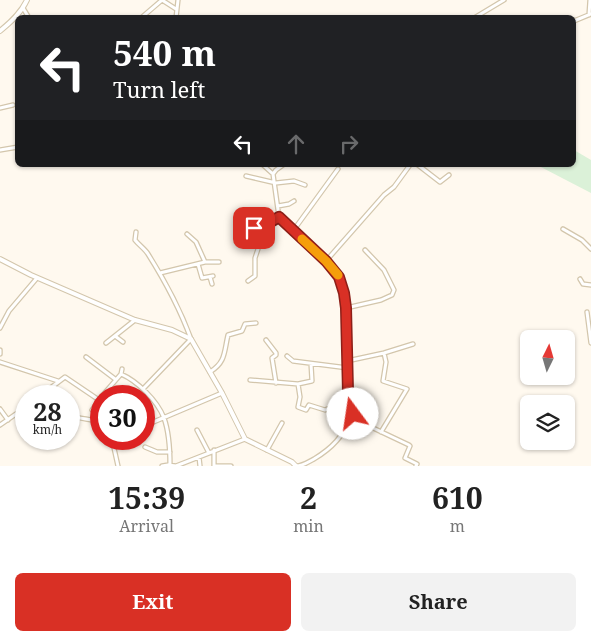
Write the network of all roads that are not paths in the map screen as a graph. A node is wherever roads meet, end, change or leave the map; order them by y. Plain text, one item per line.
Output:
1 (27, 0) edge
2 (162, 0) edge
3 (178, 0) edge
4 (504, 0) edge
5 (590, 0) edge
6 (24, 8) junction
7 (176, 9) junction
8 (18, 15) edge
9 (28, 15) edge
10 (144, 15) edge
11 (176, 15) edge
12 (479, 15) edge
13 (590, 15) edge
14 (15, 18) edge
15 (576, 20) edge
16 (0, 31) edge
17 (13, 104) dead end
18 (0, 108) edge
19 (15, 148) edge
20 (0, 150) edge
21 (265, 167) edge
22 (280, 167) edge
23 (409, 167) edge
24 (421, 167) edge
25 (338, 169) dead end
26 (273, 174) junction
27 (449, 175) dead end
28 (246, 176) dead end
29 (276, 183) junction
30 (305, 185) dead end
31 (294, 201) dead end
32 (278, 206) junction
33 (249, 211) dead end
34 (279, 217) junction
35 (563, 229) dead end
36 (257, 230) junction
37 (293, 231) junction
38 (136, 232) dead end
39 (187, 234) dead end
40 (365, 250) dead end
41 (591, 250) edge
42 (0, 259) edge
43 (326, 261) junction
44 (205, 262) junction
45 (219, 262) dead end
46 (198, 264) junction
47 (160, 273) junction
48 (37, 278) junction
49 (580, 279) dead end
50 (248, 281) dead end
51 (212, 284) dead end
52 (591, 286) edge
53 (346, 308) junction
54 (587, 312) dead end
55 (135, 320) junction
56 (256, 322) dead end
57 (0, 328) edge
58 (591, 335) edge
59 (115, 336) junction
60 (191, 339) junction
61 (266, 340) dead end
62 (122, 342) dead end
63 (106, 343) dead end
64 (591, 343) edge
65 (413, 344) dead end
66 (384, 353) junction
67 (287, 356) dead end
68 (86, 358) dead end
69 (347, 361) junction
70 (0, 362) edge
71 (311, 364) junction
72 (348, 368) junction
73 (122, 369) dead end
74 (210, 372) junction
75 (120, 374) junction
76 (115, 379) junction
77 (250, 380) dead end
78 (58, 381) junction
79 (276, 382) junction
80 (298, 384) junction
81 (54, 385) edge
82 (111, 385) edge
83 (139, 385) edge
84 (147, 385) edge
85 (90, 392) edge
86 (222, 393) junction
87 (350, 399) junction
88 (155, 406) edge
89 (0, 409) edge
90 (15, 415) edge
91 (164, 418) junction
92 (352, 418) junction
93 (8, 420) junction
94 (155, 422) edge
95 (282, 423) dead end
96 (0, 425) edge
97 (197, 430) dead end
98 (381, 432) junction
99 (245, 439) junction
100 (114, 450) edge
101 (152, 450) edge
102 (214, 450) junction
103 (267, 450) junction
104 (170, 452) junction
105 (210, 452) junction
106 (199, 457) junction
107 (170, 465) edge
108 (118, 466) edge
109 (162, 466) edge
110 (200, 466) edge
111 (214, 466) edge
112 (231, 466) edge
113 (296, 466) edge
114 (416, 466) edge

1 - 6 street
2 - 7 street
2 - 10 street
3 - 7 street
4 - 12 street
5 - 13 street
6 - 8 street
6 - 9 street
7 - 11 street
13 - 15 street
14 - 16 street
17 - 18 street
19 - 20 street
21 - 26 street
22 - 26 street
23 - 43 street
24 - 27 street
25 - 37 street
26 - 29 street
28 - 29 street
29 - 30 street
29 - 32 street
31 - 32 street
32 - 34 street
33 - 36 street
34 - 36 street
34 - 37 street
35 - 41 street
36 - 50 street
37 - 43 street
38 - 47 street
39 - 44 street
40 - 53 street
42 - 48 street
43 - 53 street
44 - 45 street
44 - 46 street
46 - 47 street
46 - 51 street
47 - 60 street
48 - 55 street
48 - 57 street
49 - 52 street
53 - 69 street
54 - 58 street
55 - 59 street
55 - 60 street
56 - 74 street
58 - 64 street
59 - 62 street
59 - 63 street
60 - 74 street
60 - 84 street
61 - 79 street
65 - 66 street
66 - 69 street
66 - 98 street
67 - 71 street
68 - 76 street
69 - 72 street
70 - 78 street
71 - 72 street
71 - 80 street
72 - 87 street
73 - 75 street
74 - 86 street
75 - 76 street
75 - 83 street
76 - 82 street
77 - 79 street
78 - 81 street
78 - 85 street
79 - 80 street
80 - 87 street
86 - 91 street
86 - 99 street
87 - 92 street
88 - 91 street
89 - 93 street
90 - 93 street
91 - 94 street
91 - 104 street
92 - 98 street
92 - 113 street
93 - 96 street
95 - 103 street
97 - 105 street
98 - 114 street
99 - 102 street
99 - 103 street
100 - 108 street
101 - 104 street
102 - 105 street
102 - 111 street
103 - 113 street
104 - 107 street
105 - 106 street
106 - 107 street
106 - 110 street
107 - 109 street
111 - 112 street

